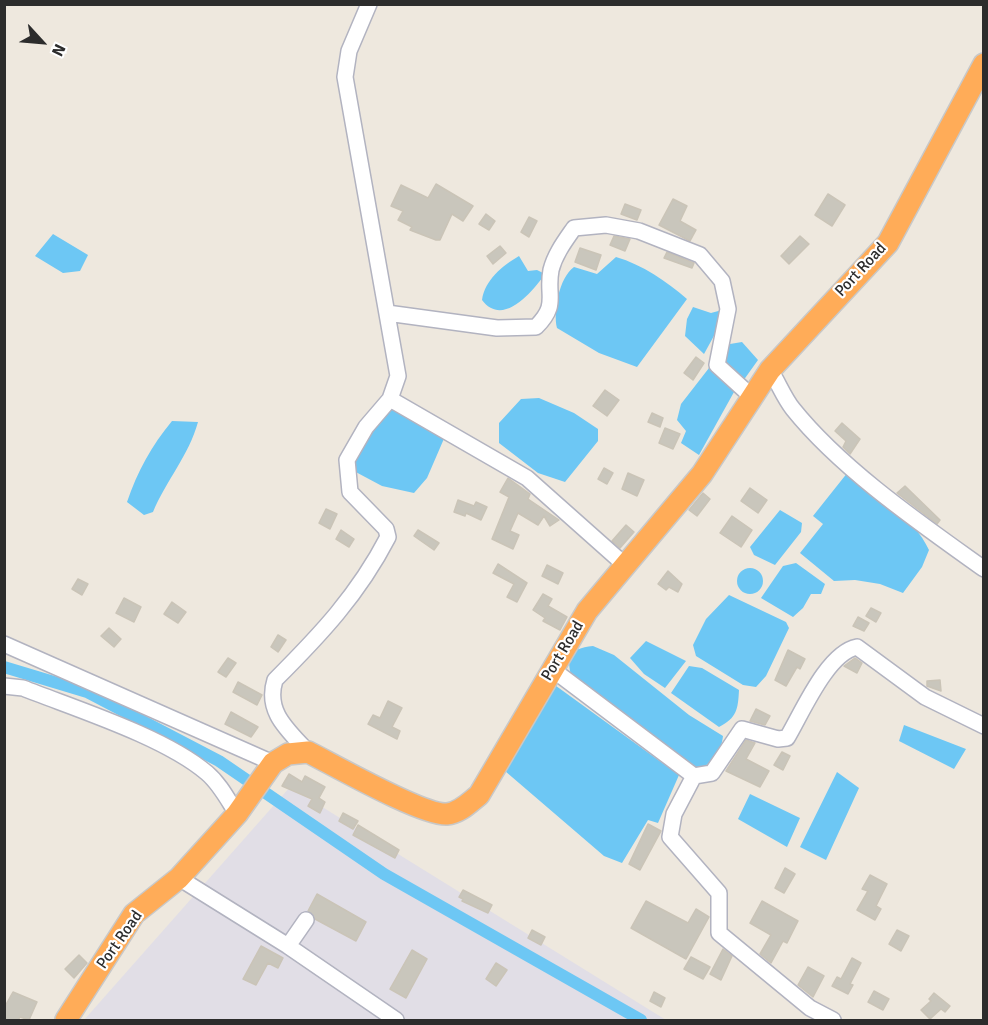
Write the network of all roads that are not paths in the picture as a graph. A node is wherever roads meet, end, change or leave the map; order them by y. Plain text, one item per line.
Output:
1 (369, 4) edge
2 (984, 64) edge
3 (387, 313) junction
4 (770, 369) junction
5 (751, 396) junction
6 (390, 399) junction
7 (626, 566) junction
8 (984, 569) edge
9 (4, 644) edge
10 (552, 669) junction
11 (4, 686) edge
12 (984, 726) edge
13 (308, 752) junction
14 (270, 768) junction
15 (694, 776) junction
16 (239, 810) junction
17 (178, 878) junction
18 (306, 920) dead end
19 (288, 946) junction
20 (66, 1020) edge
21 (396, 1020) edge
22 (833, 1020) edge

1 - 3 street
2 - 4 highway, Port Road
3 - 5 street
3 - 6 street
4 - 5 highway, Port Road
4 - 8 street
5 - 7 highway, Port Road
6 - 7 street
6 - 13 street
7 - 10 highway, Port Road
9 - 14 street
10 - 13 highway, Port Road
10 - 15 street
11 - 16 street
12 - 15 street
13 - 14 highway
14 - 16 highway, Port Road
15 - 22 street
16 - 17 highway, Port Road
17 - 19 street
17 - 20 highway, Port Road
18 - 19 street
19 - 21 street

